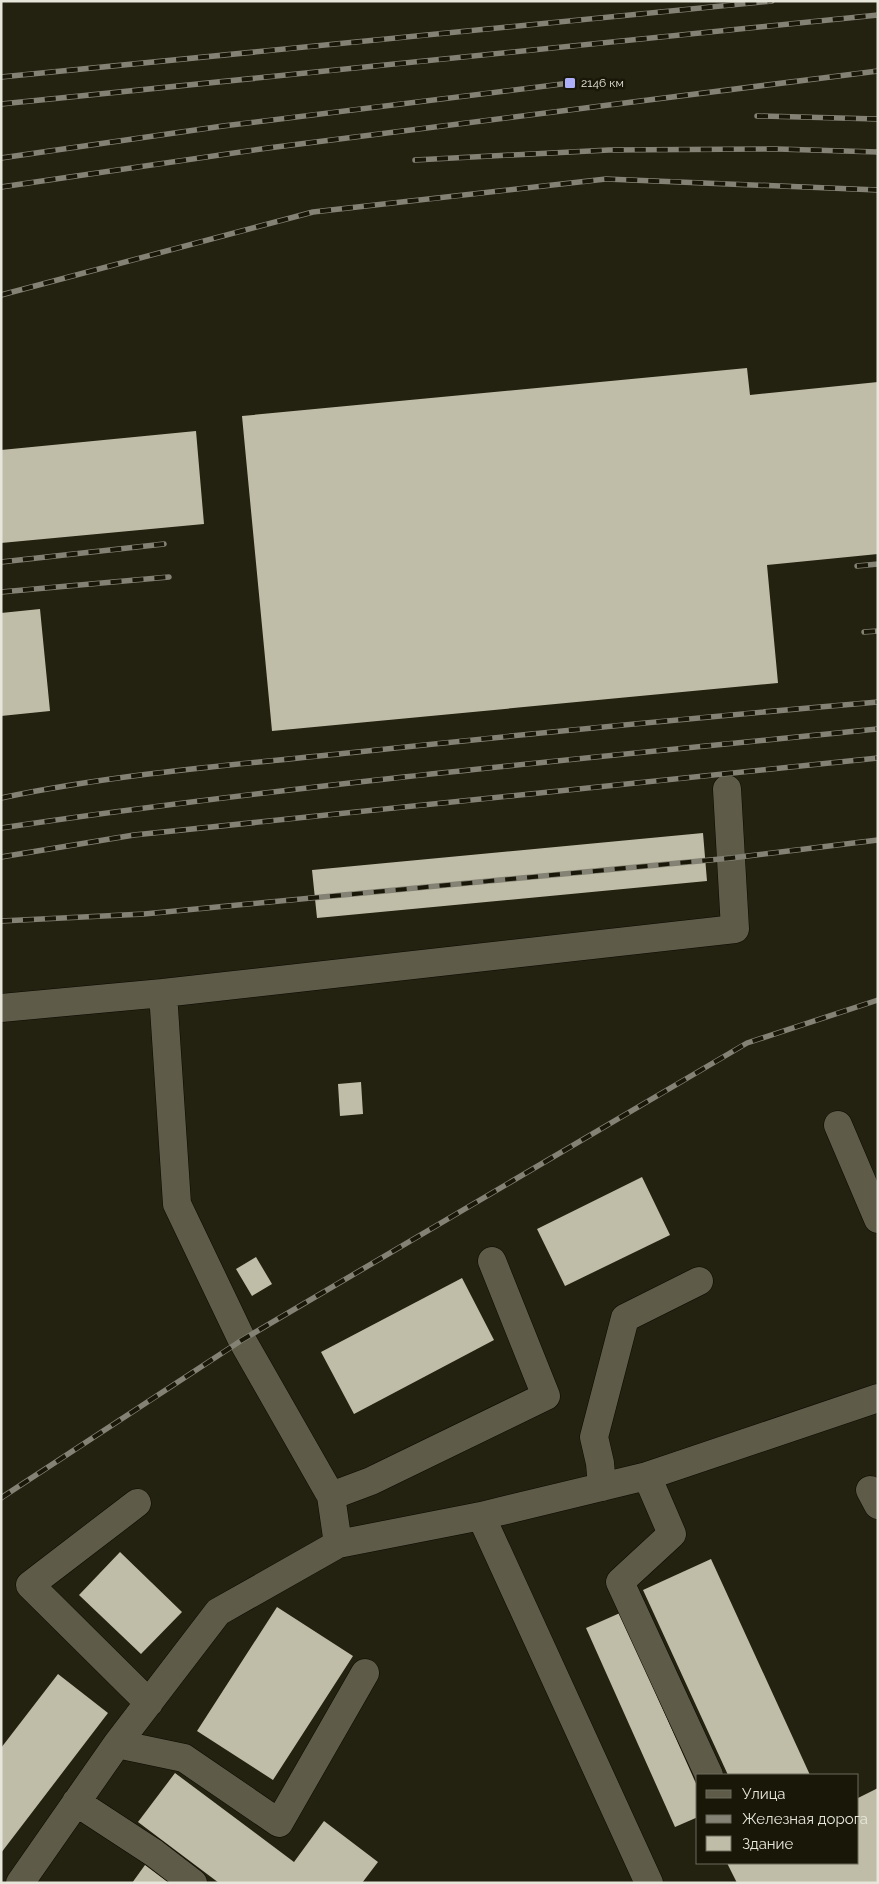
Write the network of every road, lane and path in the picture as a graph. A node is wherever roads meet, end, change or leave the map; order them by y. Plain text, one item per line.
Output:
1 (727, 789) dead end
2 (163, 993) junction
3 (1, 1008) edge
4 (838, 1125) dead end
5 (878, 1219) edge
6 (492, 1261) dead end
7 (699, 1281) dead end
8 (878, 1398) edge
9 (647, 1476) junction
10 (602, 1487) junction
11 (331, 1496) junction
12 (138, 1503) dead end
13 (481, 1516) junction
14 (338, 1544) junction
15 (366, 1673) dead end
16 (149, 1703) junction
17 (117, 1744) junction
18 (709, 1774) edge
19 (76, 1802) junction
20 (20, 1883) edge
21 (193, 1883) edge
22 (648, 1883) edge

1 - 2 lane
2 - 3 lane
2 - 11 lane
4 - 5 lane
6 - 11 lane
7 - 10 lane
8 - 9 lane
9 - 10 lane
9 - 18 lane
10 - 13 lane
11 - 14 lane
12 - 16 lane
13 - 14 lane
13 - 22 lane
14 - 16 lane
15 - 17 lane
16 - 17 lane
17 - 19 lane
19 - 20 lane
19 - 21 lane

